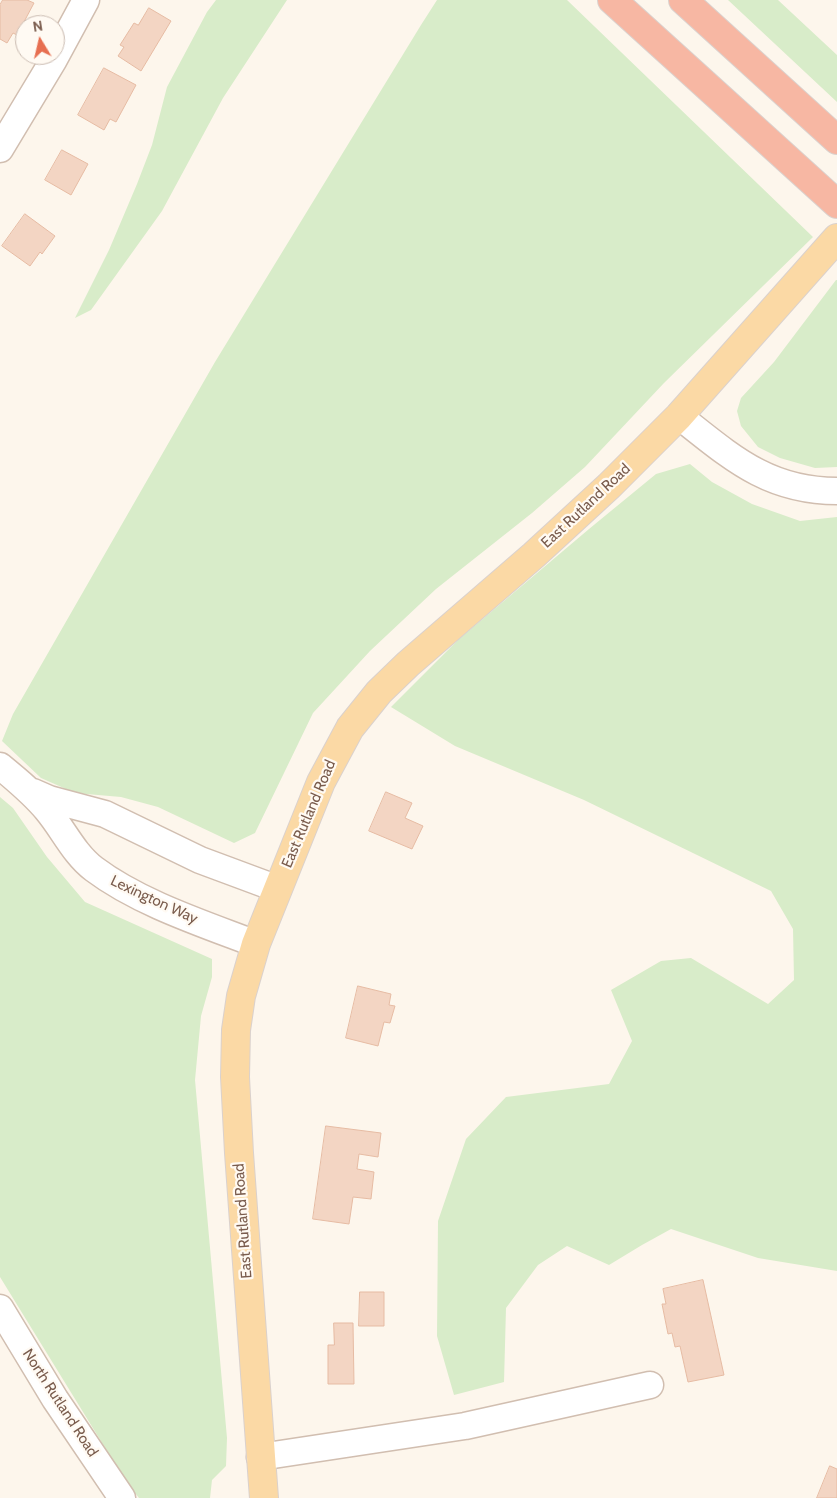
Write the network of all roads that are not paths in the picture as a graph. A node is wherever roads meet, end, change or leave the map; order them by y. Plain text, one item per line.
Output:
1 (86, 0) edge
2 (612, 0) edge
3 (683, 0) edge
4 (837, 140) edge
5 (0, 149) edge
6 (837, 204) edge
7 (837, 238) edge
8 (678, 416) junction
9 (837, 491) edge
10 (0, 766) edge
11 (28, 789) junction
12 (278, 889) junction
13 (256, 944) junction
14 (0, 1308) edge
15 (650, 1385) dead end
16 (260, 1457) junction
17 (122, 1498) edge
18 (264, 1498) edge

1 - 5 street
2 - 6 highway
3 - 4 highway
7 - 8 main road, East Rutland Road
8 - 9 street
8 - 12 main road, East Rutland Road
10 - 11 street, Lexington Way
11 - 12 street, Lexington Way
11 - 13 street, Lexington Way
12 - 13 main road, East Rutland Road
13 - 16 main road, East Rutland Road
14 - 17 street, North Rutland Road
15 - 16 street
16 - 18 main road, East Rutland Road

